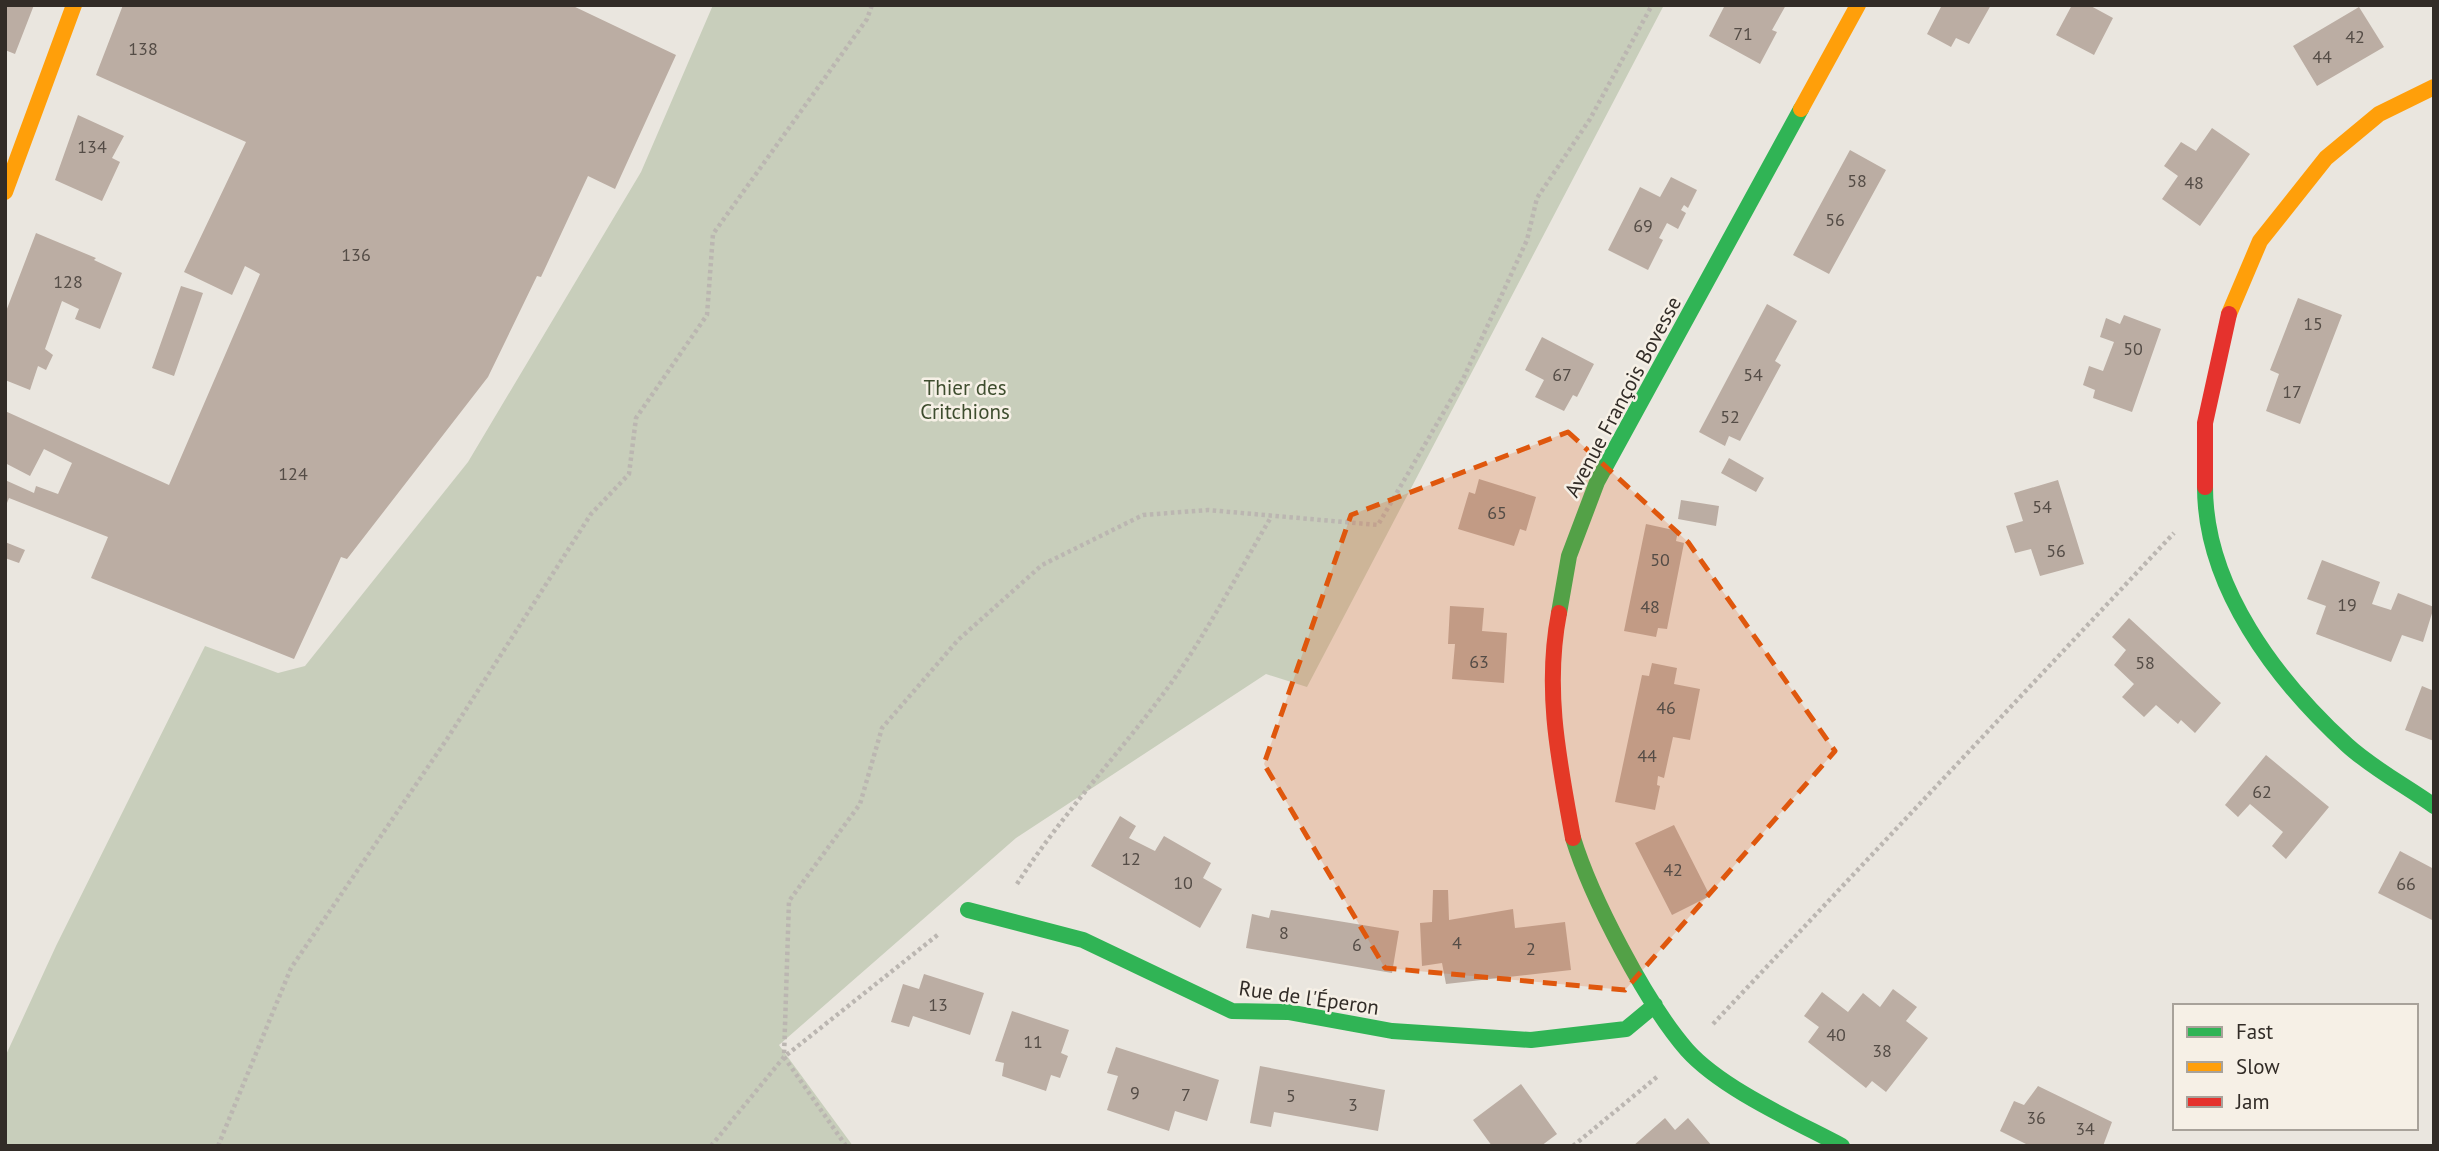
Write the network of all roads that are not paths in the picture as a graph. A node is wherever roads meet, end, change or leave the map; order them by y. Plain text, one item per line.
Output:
1 (74, 5) edge
2 (1858, 5) edge
3 (2434, 87) edge
4 (5, 192) edge
5 (2434, 806) edge
6 (968, 910) road end
7 (1655, 1005) junction
8 (1842, 1146) edge

1 - 4 street
2 - 7 street, Avenue François Bovesse
3 - 5 street
6 - 7 street, Rue de l'Éperon
7 - 8 street, Avenue François Bovesse

